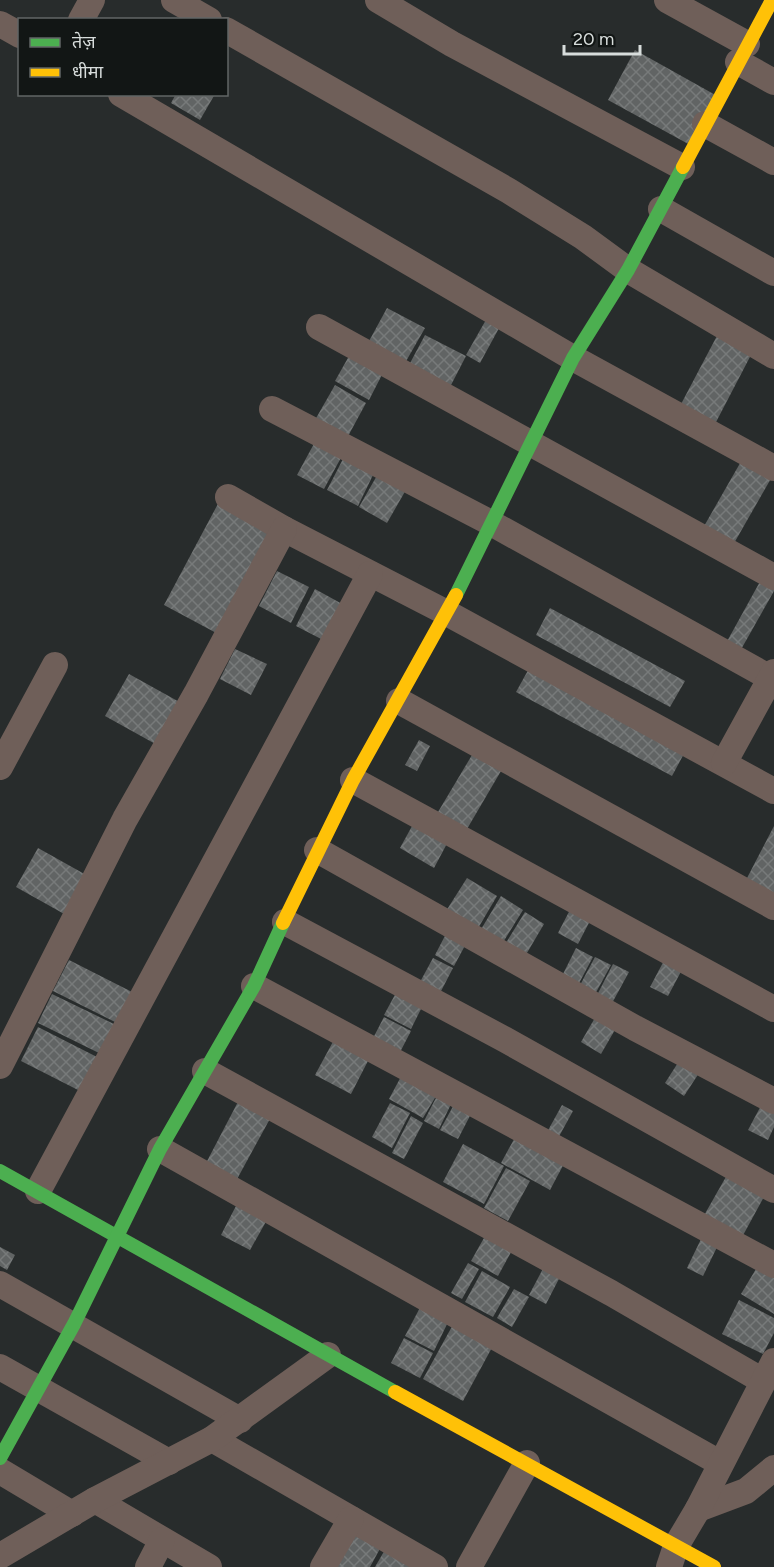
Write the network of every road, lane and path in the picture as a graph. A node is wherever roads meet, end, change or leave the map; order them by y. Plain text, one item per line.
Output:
1 (92, 0) edge
2 (174, 0) edge
3 (378, 0) edge
4 (667, 0) edge
5 (772, 0) edge
6 (82, 18) edge
7 (205, 18) edge
8 (0, 24) edge
9 (228, 31) edge
10 (18, 34) edge
11 (743, 53) junction
12 (774, 82) edge
13 (124, 96) edge
14 (705, 124) junction
15 (774, 162) edge
16 (682, 167) junction
17 (661, 209) junction
18 (628, 270) junction
19 (774, 273) edge
20 (319, 327) dead end
21 (774, 356) edge
22 (573, 358) junction
23 (272, 409) dead end
24 (530, 444) junction
25 (774, 468) edge
26 (228, 497) dead end
27 (491, 523) junction
28 (284, 530) junction
29 (370, 574) junction
30 (774, 577) edge
31 (447, 613) junction
32 (55, 665) dead end
33 (773, 676) edge
34 (399, 702) junction
35 (724, 763) junction
36 (0, 767) edge
37 (353, 780) junction
38 (774, 791) edge
39 (317, 850) junction
40 (774, 907) edge
41 (285, 922) junction
42 (254, 986) junction
43 (774, 1009) edge
44 (0, 1066) edge
45 (205, 1071) junction
46 (774, 1101) edge
47 (160, 1149) junction
48 (0, 1171) edge
49 (774, 1190) edge
50 (38, 1191) junction
51 (115, 1236) junction
52 (774, 1265) edge
53 (0, 1284) edge
54 (74, 1324) junction
55 (328, 1355) junction
56 (0, 1367) edge
57 (769, 1371) edge
58 (39, 1388) junction
59 (240, 1420) junction
60 (212, 1439) junction
61 (0, 1458) edge
62 (169, 1462) junction
63 (527, 1463) junction
64 (720, 1463) junction
65 (0, 1471) edge
66 (773, 1471) edge
67 (95, 1500) junction
68 (698, 1509) junction
69 (72, 1514) junction
70 (351, 1519) junction
71 (162, 1540) junction
72 (0, 1556) edge
73 (672, 1556) edge
74 (148, 1567) edge
75 (209, 1567) edge
76 (323, 1567) edge
77 (435, 1567) edge
78 (469, 1567) edge
79 (714, 1567) edge

1 - 6 street
2 - 7 street
3 - 16 street
4 - 11 street
5 - 11 street
8 - 10 street
9 - 18 street
11 - 12 street
11 - 14 street
13 - 22 street
14 - 15 street
14 - 16 street
16 - 17 street
17 - 18 street
17 - 19 street
18 - 21 street
18 - 22 street
20 - 24 street
22 - 24 street
22 - 25 street
23 - 27 street
24 - 27 street
24 - 30 street
26 - 28 street
27 - 31 street
27 - 33 street
28 - 29 street
28 - 44 street
29 - 31 street
29 - 50 street
31 - 34 street
31 - 35 street
32 - 36 street
33 - 35 street
34 - 37 street
34 - 40 street
35 - 38 street
37 - 39 street
37 - 43 street
39 - 41 street
39 - 46 street
41 - 42 street
41 - 49 street
42 - 45 street
42 - 52 street
45 - 47 street
45 - 57 street
47 - 51 street
47 - 64 street
48 - 50 street
50 - 51 street
51 - 54 street
51 - 55 street
53 - 54 street
54 - 58 street
54 - 59 street
55 - 59 street
55 - 63 street
56 - 58 street
57 - 64 street
58 - 61 street
58 - 62 street
59 - 60 street
60 - 62 street
60 - 70 street
62 - 67 street
63 - 73 street
63 - 78 street
64 - 68 street
65 - 69 street
66 - 68 street
67 - 69 street
67 - 71 street
68 - 73 street
69 - 72 street
70 - 76 street
70 - 77 street
71 - 74 street
71 - 75 street
73 - 79 street

